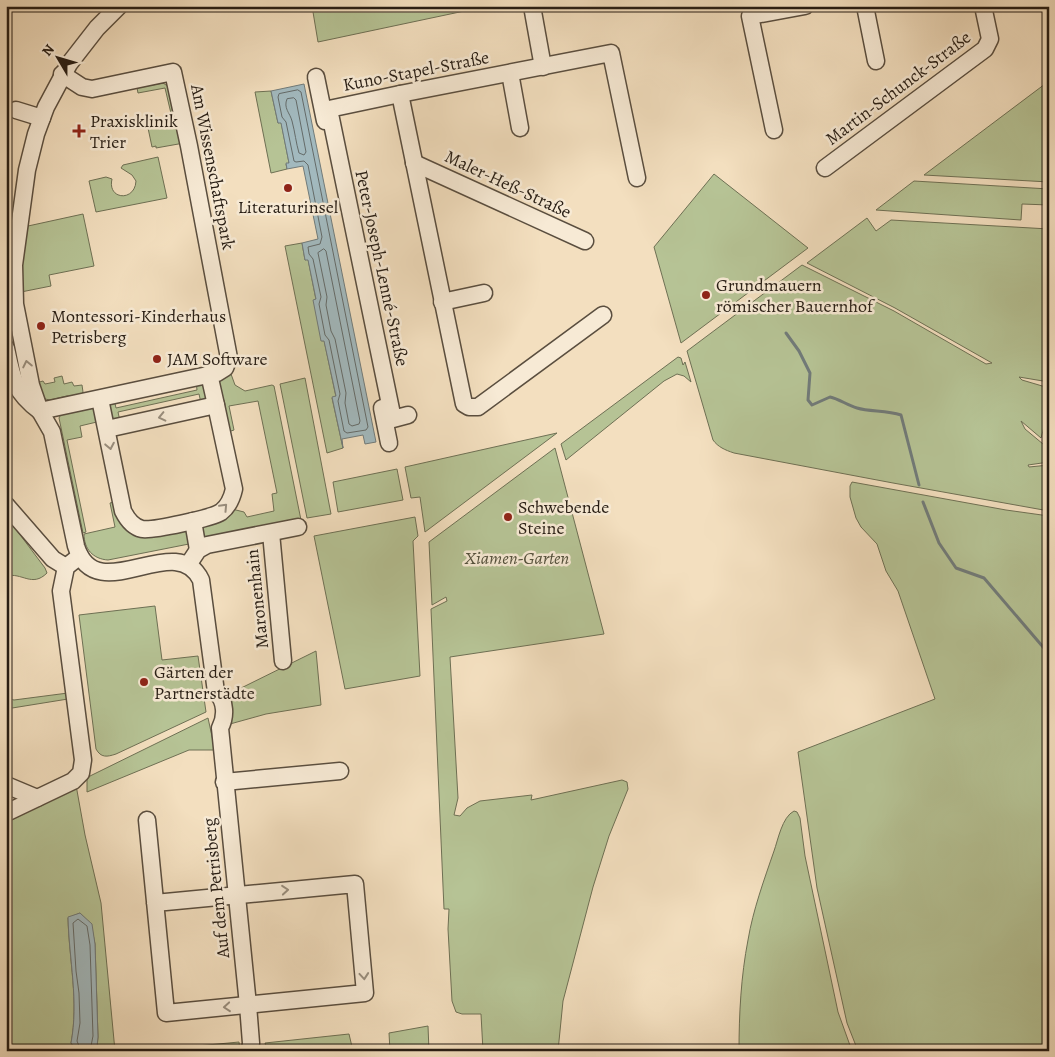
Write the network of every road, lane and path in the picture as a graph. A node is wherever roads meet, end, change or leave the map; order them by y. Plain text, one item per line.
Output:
1 (119, 6) edge
2 (532, 6) edge
3 (805, 6) edge
4 (865, 6) edge
5 (983, 6) edge
6 (876, 61) dead end
7 (544, 67) junction
8 (510, 73) junction
9 (62, 74) junction
10 (316, 77) dead end
11 (400, 94) junction
12 (329, 109) joint
13 (16, 110) dead end
14 (42, 118) junction
15 (520, 128) dead end
16 (774, 130) dead end
17 (414, 163) junction
18 (825, 168) dead end
19 (636, 178) dead end
20 (13, 227) edge
21 (585, 242) dead end
22 (14, 264) junction
23 (6, 286) edge
24 (484, 293) dead end
25 (442, 302) junction
26 (603, 315) dead end
27 (6, 348) edge
28 (209, 374) junction
29 (100, 399) junction
30 (216, 405) junction
31 (40, 411) junction
32 (408, 415) dead end
33 (107, 429) junction
34 (389, 443) dead end
35 (6, 505) edge
36 (193, 521) junction
37 (298, 527) dead end
38 (271, 533) junction
39 (198, 550) junction
40 (80, 556) junction
41 (188, 565) junction
42 (66, 567) junction
43 (283, 661) dead end
44 (340, 771) dead end
45 (224, 782) junction
46 (6, 785) edge
47 (37, 798) junction
48 (6, 813) edge
49 (147, 820) dead end
50 (237, 894) junction
51 (155, 903) junction
52 (248, 1005) junction
53 (252, 1048) edge

1 - 9 street
2 - 7 street
3 - 16 street
4 - 6 street
5 - 18 street, Martin-Schunck-Straße
7 - 8 street, Kuno-Stapel-Straße
7 - 19 street, Kuno-Stapel-Straße
8 - 11 street, Kuno-Stapel-Straße
8 - 15 street, Kuno-Stapel-Straße
9 - 14 street
9 - 28 street, Am Wissenschaftspark
10 - 34 street
11 - 12 street, Kuno-Stapel-Straße
11 - 17 street
12 - 32 street, Peter-Joseph-Lenné-Straße
13 - 14 street
14 - 20 street
17 - 21 street, Maler-Heß-Straße
17 - 25 street
20 - 22 street
22 - 23 street
31 -> 22 street
24 - 25 street
25 - 26 street
27 - 31 street
28 - 29 street, Am Wissenschaftspark
28 - 30 street
29 - 31 street, Am Wissenschaftspark
29 - 33 street
30 -> 33 street
36 -> 30 street
31 - 40 street
33 -> 36 street
35 - 42 street
36 - 39 street
37 - 38 street, Maronenhain
38 - 39 street, Maronenhain
38 - 43 street, Maronenhain
39 - 41 street
40 - 41 street
40 - 42 street
41 - 45 street, Auf dem Petrisberg
42 - 47 street
44 - 45 street
45 - 50 street, Auf dem Petrisberg
46 - 47 street
47 - 48 street
49 - 51 street
50 - 51 street
50 - 52 street, Auf dem Petrisberg
50 -> 52 street
52 -> 51 street
52 - 53 street, Auf dem Petrisberg

